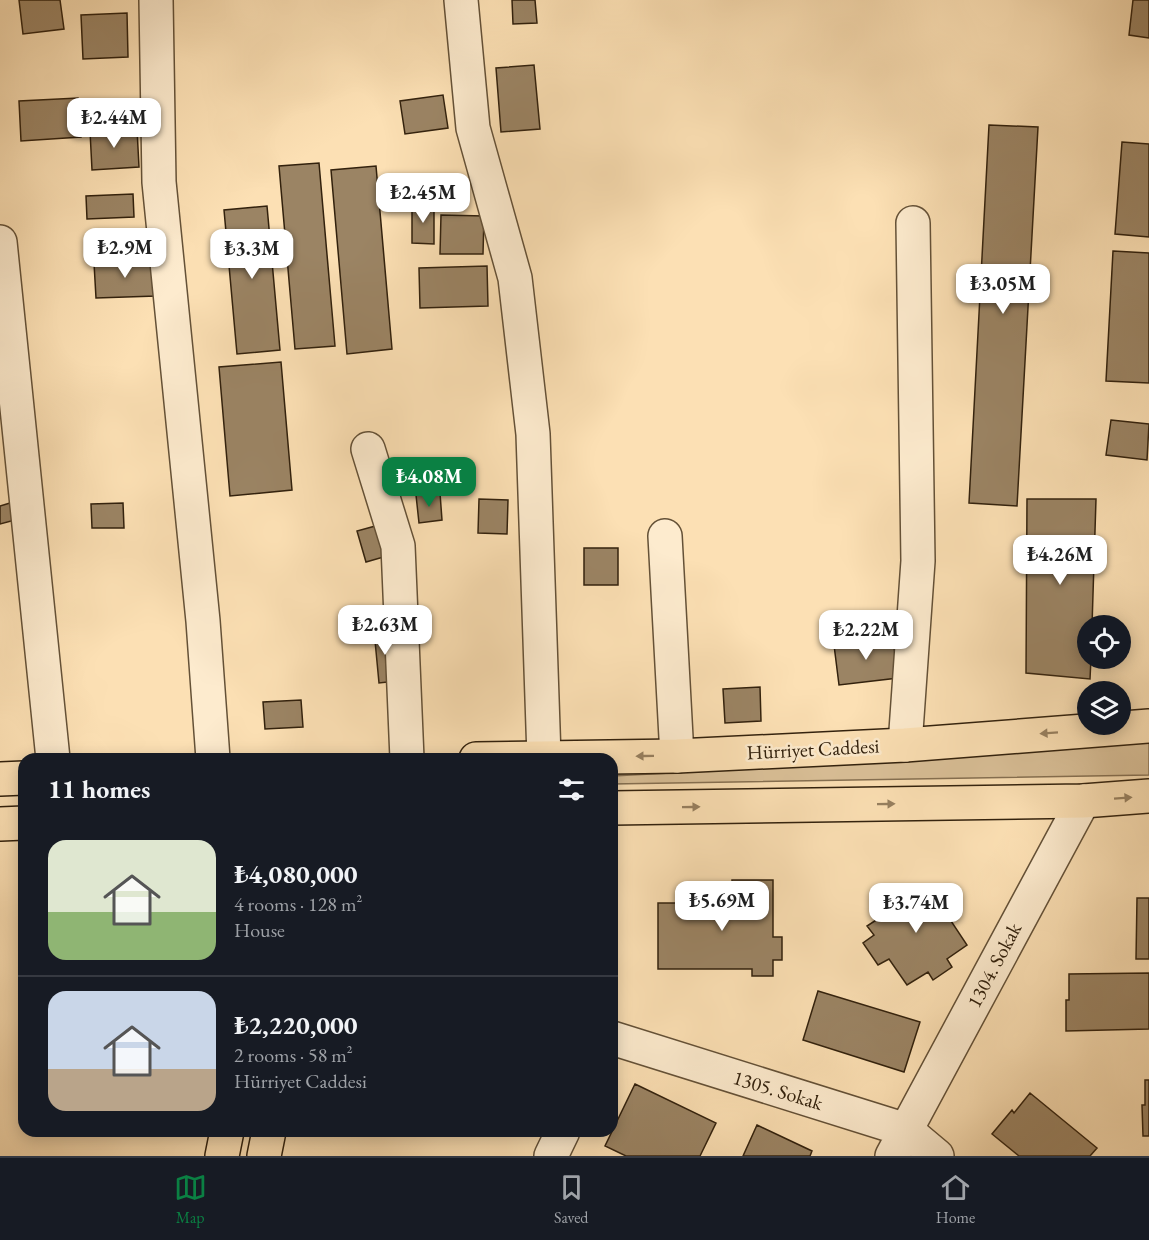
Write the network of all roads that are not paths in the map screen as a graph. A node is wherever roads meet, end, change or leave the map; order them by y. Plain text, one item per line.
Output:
1 (156, 0) edge
2 (461, 0) edge
3 (913, 223) dead end
4 (0, 242) edge
5 (368, 449) dead end
6 (665, 536) dead end
7 (1149, 726) edge
8 (905, 745) junction
9 (52, 753) edge
10 (213, 753) edge
11 (407, 753) edge
12 (544, 753) edge
13 (618, 756) edge
14 (677, 756) junction
15 (18, 778) edge
16 (0, 779) edge
17 (1149, 796) edge
18 (1083, 801) junction
19 (618, 808) edge
20 (18, 823) edge
21 (0, 824) edge
22 (618, 1040) edge
23 (226, 1137) edge
24 (268, 1137) edge
25 (560, 1137) edge
26 (899, 1143) edge
27 (222, 1156) edge
28 (264, 1156) edge
29 (551, 1156) edge
30 (937, 1156) edge

1 - 10 street
2 - 12 street
3 - 8 street
4 - 9 street
5 - 11 street
6 - 14 street
7 -> 8 main road, Hürriyet Caddesi
8 - 14 main road, Hürriyet Caddesi
14 -> 13 main road, Hürriyet Caddesi
15 - 16 main road
18 -> 17 main road
19 -> 18 main road
18 - 26 street, 1304. Sokak
20 - 21 main road
22 - 26 street, 1305. Sokak
23 - 27 main road
24 - 28 main road
25 - 29 street
26 - 30 street, 1305. Sokak

